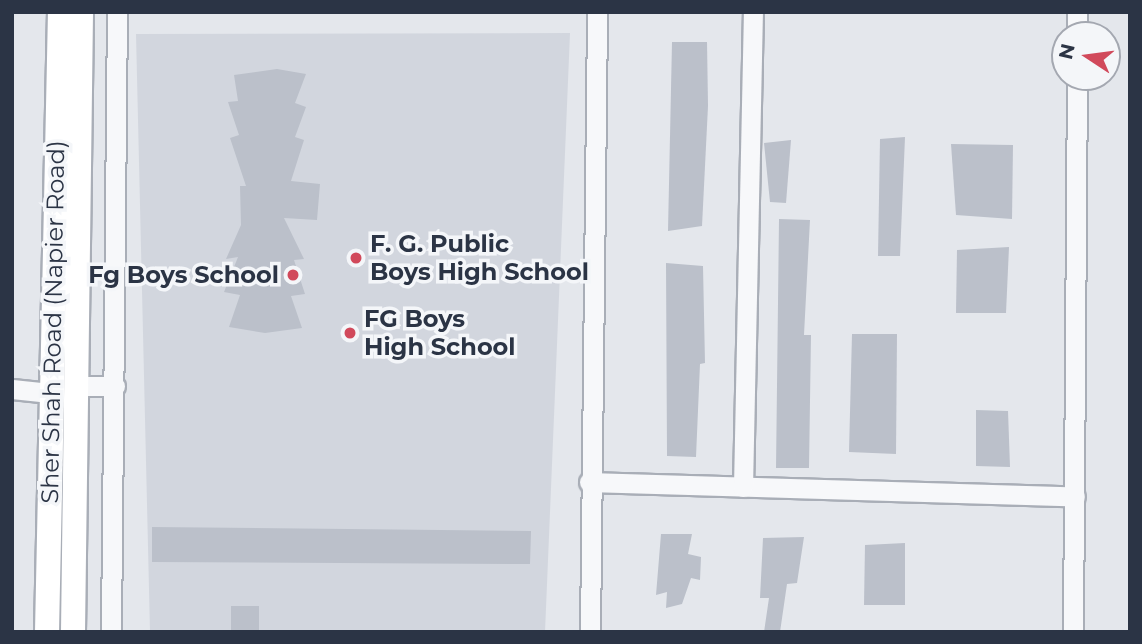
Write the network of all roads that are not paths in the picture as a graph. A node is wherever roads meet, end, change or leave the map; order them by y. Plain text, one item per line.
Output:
1 (117, 12) edge
2 (597, 12) edge
3 (753, 12) edge
4 (65, 13) edge
5 (1077, 91) edge
6 (76, 386) junction
7 (115, 386) junction
8 (12, 389) edge
9 (50, 393) junction
10 (589, 482) junction
11 (743, 487) junction
12 (1075, 496) junction
13 (47, 632) edge
14 (74, 632) edge
15 (111, 632) edge
16 (590, 632) edge
17 (1073, 632) edge

1 - 7 street
2 - 10 street
3 - 11 street
4 - 6 main road, Sher Shah Road (Napier Road)
4 - 9 main road, Sher Shah Road (Napier Road)
5 - 12 street
6 - 7 street
6 - 14 main road, Sher Shah Road (Napier Road)
7 - 15 street
8 - 9 street
9 - 13 main road, Sher Shah Road (Napier Road)
10 - 11 street
10 - 16 street
11 - 12 street
12 - 17 street

